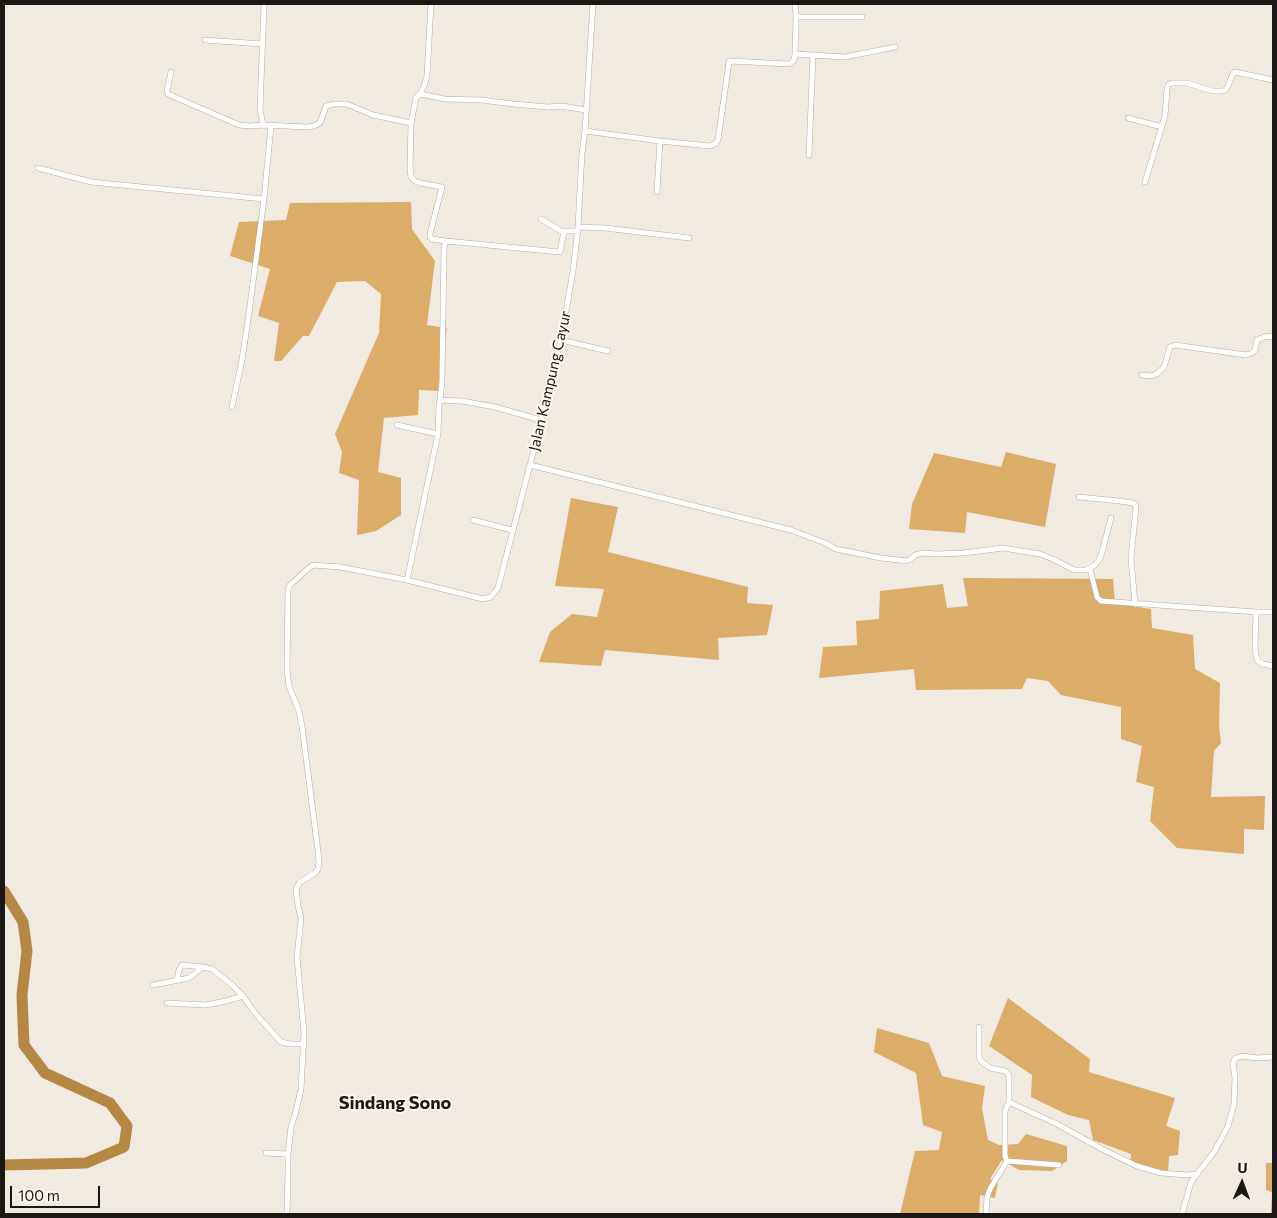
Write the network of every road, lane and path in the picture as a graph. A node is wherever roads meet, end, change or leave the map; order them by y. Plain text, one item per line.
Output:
1 (264, 4) edge
2 (431, 4) edge
3 (593, 4) edge
4 (795, 4) edge
5 (796, 17) junction
6 (862, 17) dead end
7 (205, 40) dead end
8 (262, 44) junction
9 (894, 47) dead end
10 (795, 54) junction
11 (813, 55) junction
12 (172, 72) dead end
13 (1273, 80) edge
14 (420, 94) junction
15 (586, 110) junction
16 (1128, 118) dead end
17 (411, 123) junction
18 (263, 125) junction
19 (271, 126) junction
20 (1162, 127) junction
21 (585, 131) junction
22 (660, 141) junction
23 (809, 155) dead end
24 (38, 168) dead end
25 (1145, 182) dead end
26 (657, 192) dead end
27 (264, 199) junction
28 (541, 220) dead end
29 (578, 229) junction
30 (564, 231) junction
31 (690, 238) dead end
32 (446, 240) junction
33 (1273, 336) edge
34 (560, 340) junction
35 (608, 350) dead end
36 (1142, 375) dead end
37 (440, 400) junction
38 (232, 406) dead end
39 (541, 420) junction
40 (397, 425) dead end
41 (438, 434) junction
42 (530, 465) junction
43 (1080, 497) dead end
44 (1111, 518) dead end
45 (473, 520) dead end
46 (512, 530) junction
47 (1090, 569) junction
48 (407, 580) junction
49 (1135, 604) junction
50 (1256, 612) junction
51 (1273, 612) edge
52 (1273, 666) edge
53 (203, 967) junction
54 (177, 980) junction
55 (153, 985) dead end
56 (243, 996) junction
57 (167, 1003) dead end
58 (979, 1027) dead end
59 (304, 1044) junction
60 (1273, 1057) edge
61 (1009, 1102) junction
62 (266, 1154) dead end
63 (288, 1154) junction
64 (1007, 1161) junction
65 (1059, 1165) dead end
66 (1197, 1174) junction
67 (287, 1214) edge
68 (986, 1214) edge
69 (1182, 1214) edge

1 - 8 street
2 - 14 street
3 - 15 street, Jalan Kampung Cayur
4 - 5 street
5 - 6 street
5 - 10 street
7 - 8 street
8 - 18 street
9 - 11 street
10 - 11 street
10 - 22 street
11 - 23 street
12 - 18 street
13 - 20 street
14 - 15 street
14 - 17 street
15 - 21 street, Jalan Kampung Cayur
16 - 20 street
17 - 19 street
17 - 32 street
18 - 19 street
19 - 27 street
20 - 25 street
21 - 22 street
21 - 29 street, Jalan Kampung Cayur
22 - 26 street
24 - 27 street
27 - 38 street
28 - 30 street
29 - 30 street
29 - 31 street
29 - 34 street, Jalan Kampung Cayur
30 - 32 street
32 - 37 street
33 - 36 street
34 - 35 street
34 - 39 street, Jalan Kampung Cayur
37 - 39 street
37 - 41 street
39 - 42 street, Jalan Kampung Cayur
40 - 41 street
41 - 48 street
42 - 46 street, Jalan Kampung Cayur
42 - 47 street
43 - 49 street
44 - 47 street
45 - 46 street
46 - 48 street, Jalan Kampung Cayur
47 - 49 street
48 - 59 street
49 - 50 street
50 - 51 street
50 - 52 street
53 - 54 street
53 - 54 street
53 - 56 street
54 - 55 street
56 - 57 street
56 - 59 street
58 - 61 street
59 - 63 street
60 - 66 street
61 - 64 street
61 - 66 street
62 - 63 street
63 - 67 street
64 - 65 street
64 - 68 street
66 - 69 street

